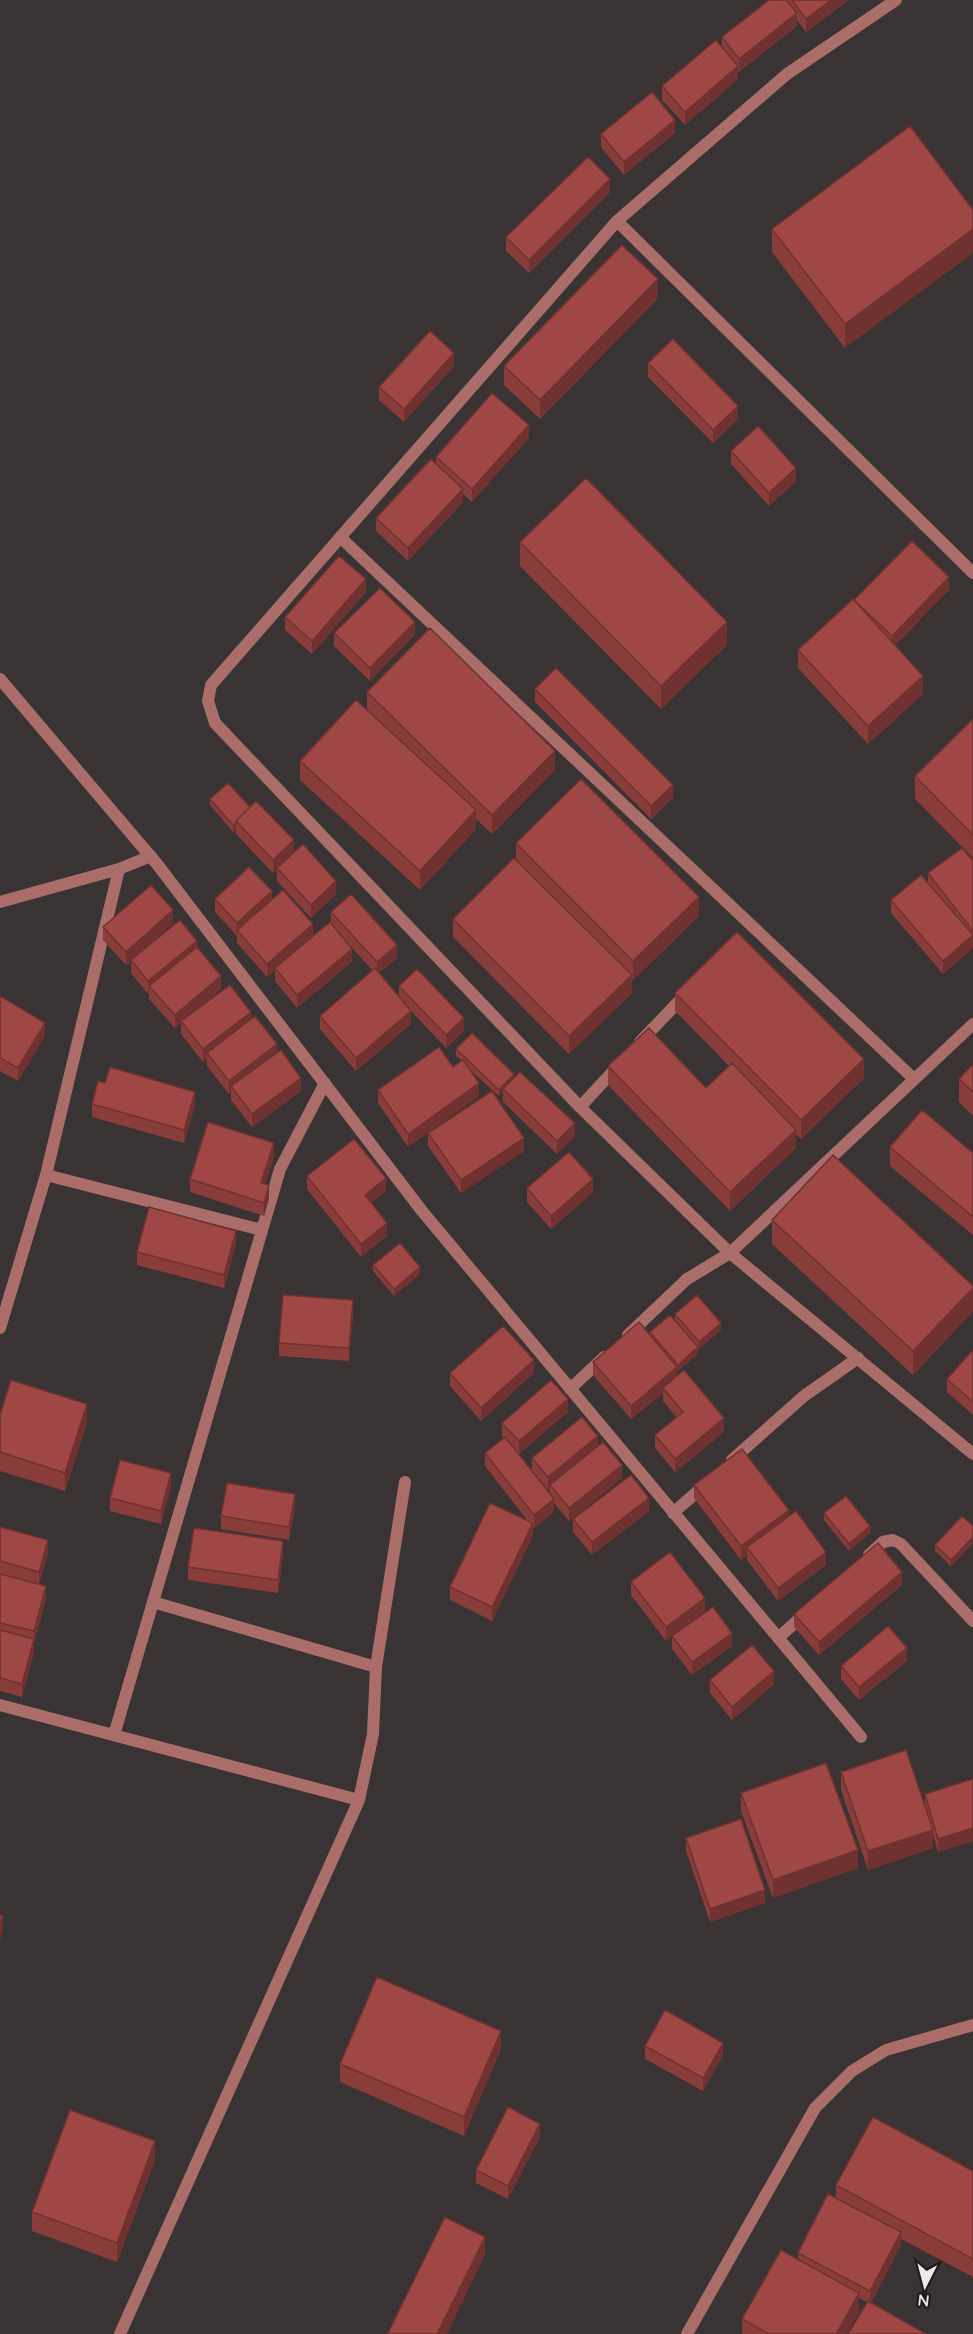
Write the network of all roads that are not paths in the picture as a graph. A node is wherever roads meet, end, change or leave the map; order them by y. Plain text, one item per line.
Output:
1 (896, 0) edge
2 (617, 221) junction
3 (340, 537) junction
4 (973, 573) edge
5 (0, 679) edge
6 (151, 856) junction
7 (119, 869) junction
8 (0, 902) edge
9 (694, 985) edge
10 (973, 1024) edge
11 (914, 1080) junction
12 (325, 1083) junction
13 (580, 1107) junction
14 (46, 1175) junction
15 (262, 1230) junction
16 (730, 1253) junction
17 (0, 1328) edge
18 (858, 1358) junction
19 (570, 1389) junction
20 (973, 1454) edge
21 (405, 1482) dead end
22 (673, 1513) junction
23 (857, 1566) edge
24 (153, 1602) junction
25 (813, 1606) edge
26 (973, 1621) edge
27 (778, 1638) junction
28 (376, 1666) junction
29 (0, 1705) edge
30 (114, 1735) junction
31 (861, 1737) dead end
32 (359, 1800) junction
33 (973, 2025) edge
34 (120, 2334) edge
35 (687, 2334) edge

1 - 2 street
2 - 3 street
2 - 4 street
3 - 11 street
3 - 13 street
5 - 6 street
6 - 7 street
6 - 12 street
7 - 8 street
7 - 14 street
9 - 13 street
10 - 11 street
11 - 16 street
12 - 15 street
12 - 19 street
13 - 16 street
14 - 15 street
14 - 17 street
15 - 24 street
16 - 18 street
16 - 19 street
18 - 20 street
18 - 22 street
19 - 22 street
21 - 28 street
22 - 27 street
23 - 26 street
24 - 28 street
24 - 30 street
25 - 27 street
27 - 31 street
28 - 32 street
29 - 30 street
30 - 32 street
32 - 34 street
33 - 35 street

